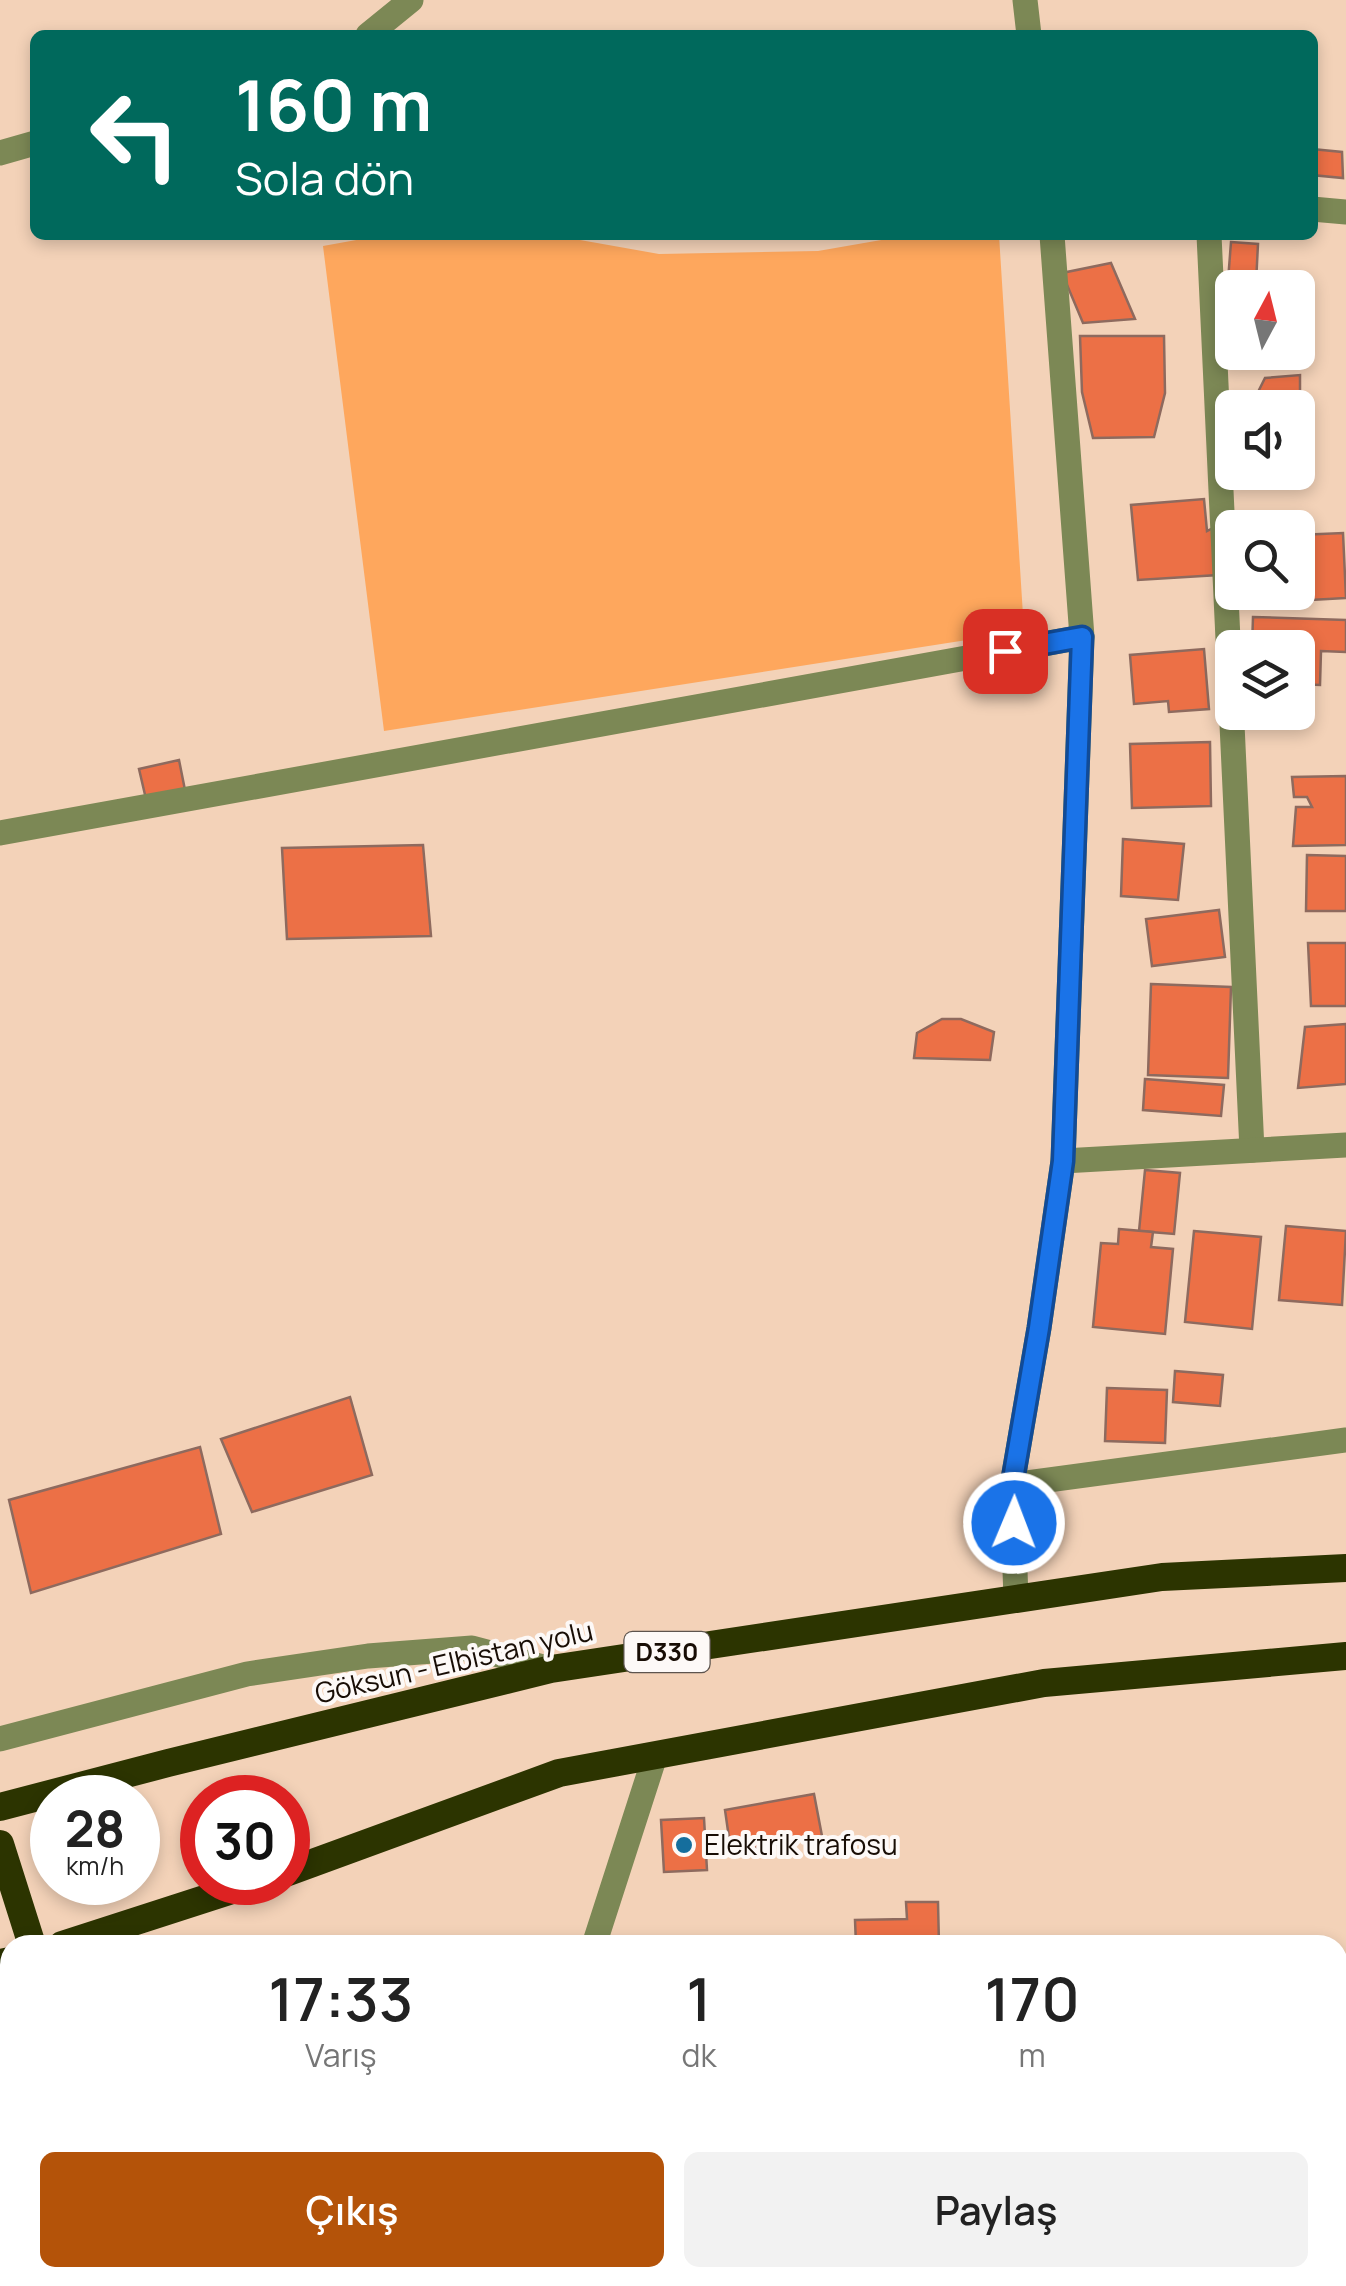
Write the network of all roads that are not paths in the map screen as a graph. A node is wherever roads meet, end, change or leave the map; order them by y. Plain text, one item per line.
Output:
1 (411, 0) edge
2 (1025, 0) edge
3 (374, 30) edge
4 (1028, 30) edge
5 (30, 144) edge
6 (0, 153) edge
7 (1318, 210) edge
8 (1346, 212) edge
9 (1052, 240) edge
10 (1209, 240) edge
11 (1082, 637) junction
12 (0, 833) edge
13 (1346, 1145) edge
14 (1252, 1150) junction
15 (1063, 1161) junction
16 (1346, 1440) edge
17 (1012, 1485) junction
18 (1346, 1568) edge
19 (1016, 1599) junction
20 (1346, 1656) edge
21 (551, 1669) junction
22 (0, 1739) edge
23 (655, 1756) junction
24 (0, 1807) edge
25 (0, 1844) edge
26 (310, 1864) edge
27 (186, 1905) edge
28 (29, 1935) edge
29 (93, 1935) edge
30 (597, 1935) edge

1 - 3 street
2 - 4 street
5 - 6 street
7 - 8 street
9 - 11 street
10 - 14 street
11 - 12 street
11 - 15 street
13 - 14 street
14 - 15 street
15 - 17 street
16 - 17 street
17 - 19 street
18 - 19 highway, Göksun - Elbistan yolu / D330
19 - 21 highway, Göksun - Elbistan yolu / D330
20 - 23 highway
21 - 22 street
21 - 24 highway, Göksun - Elbistan yolu / D330
23 - 26 highway
23 - 30 street
25 - 28 highway
27 - 29 highway

